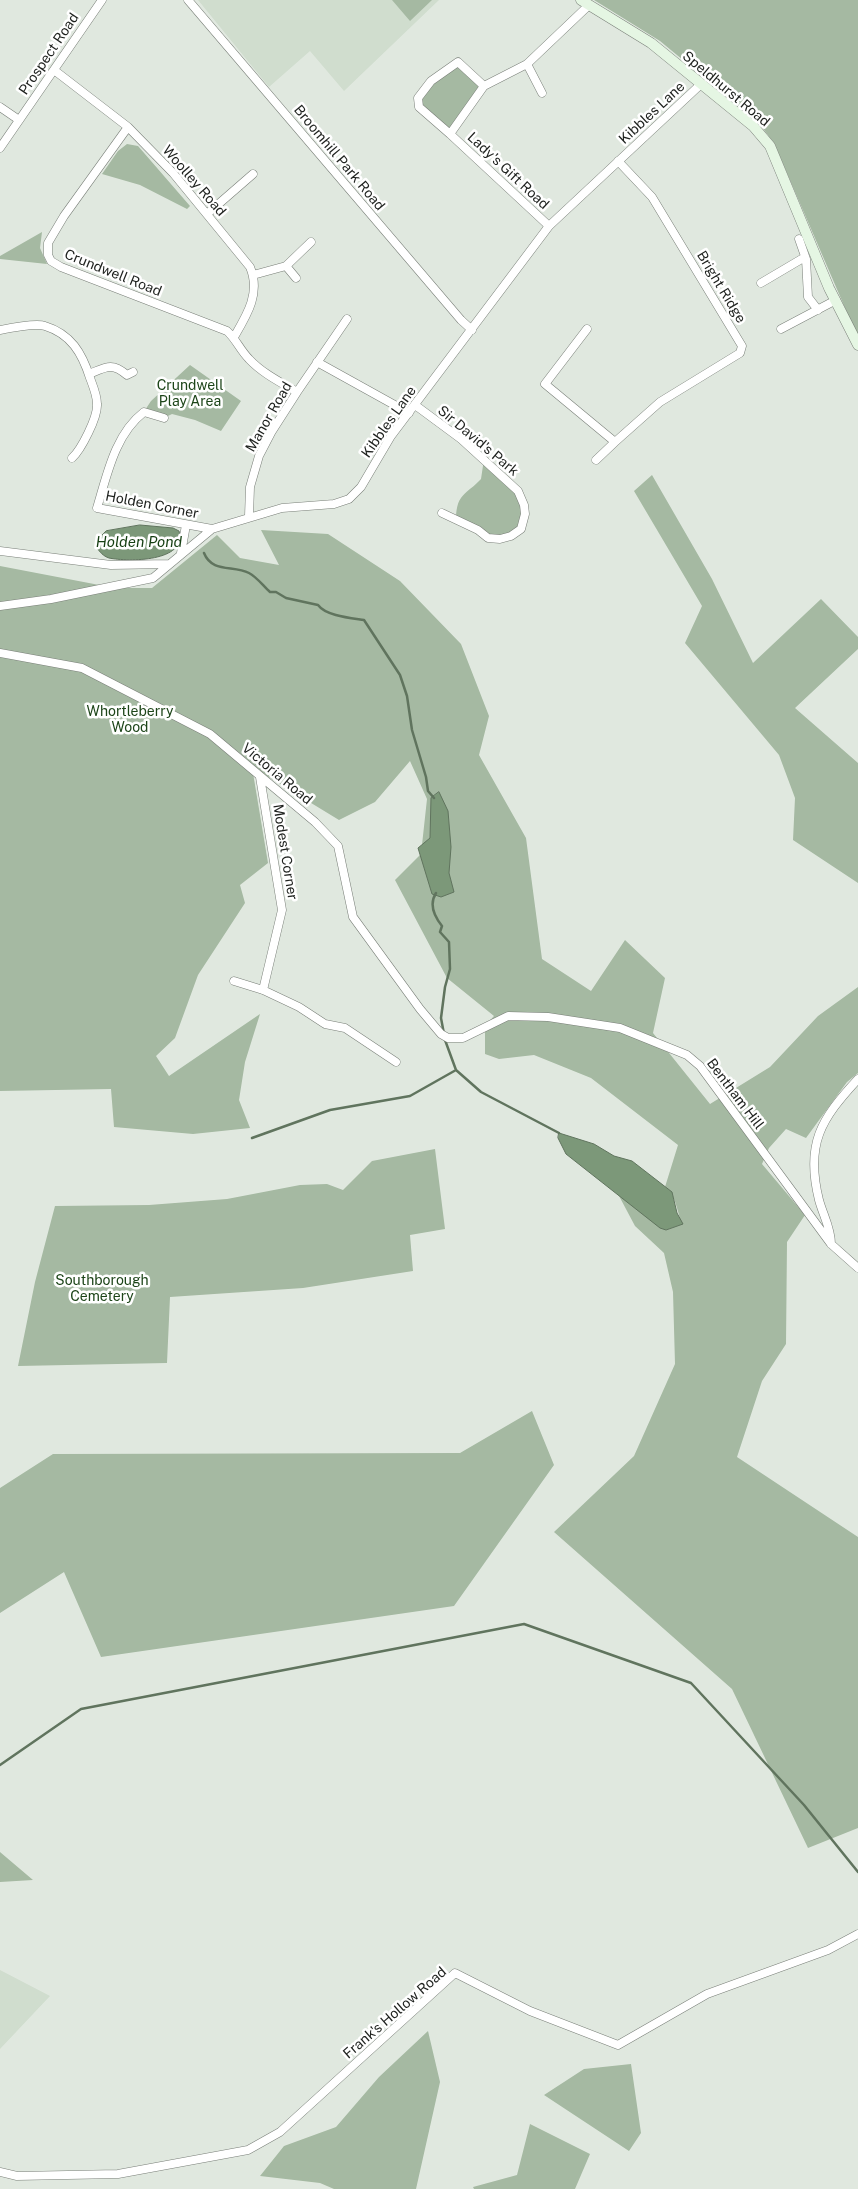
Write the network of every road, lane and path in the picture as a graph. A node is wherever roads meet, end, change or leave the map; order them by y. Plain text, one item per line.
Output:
1 (102, 0) edge
2 (188, 0) edge
3 (585, 3) edge
4 (527, 64) junction
5 (54, 70) junction
6 (700, 84) junction
7 (484, 86) junction
8 (542, 93) dead end
9 (0, 106) edge
10 (19, 120) junction
11 (128, 127) junction
12 (450, 134) junction
13 (0, 148) edge
14 (618, 161) junction
15 (253, 174) dead end
16 (207, 214) junction
17 (549, 226) junction
18 (799, 239) dead end
19 (311, 242) dead end
20 (806, 257) junction
21 (286, 266) junction
22 (253, 275) junction
23 (296, 278) dead end
24 (761, 282) dead end
25 (836, 300) junction
26 (818, 310) junction
27 (346, 319) dead end
28 (587, 329) dead end
29 (781, 329) dead end
30 (0, 330) edge
31 (472, 330) junction
32 (234, 338) junction
33 (858, 345) edge
34 (317, 362) junction
35 (133, 372) dead end
36 (89, 374) junction
37 (296, 392) junction
38 (415, 405) junction
39 (409, 412) junction
40 (164, 418) dead end
41 (615, 442) junction
42 (72, 458) dead end
43 (596, 460) dead end
44 (442, 513) dead end
45 (249, 516) junction
46 (186, 525) junction
47 (212, 529) junction
48 (0, 551) edge
49 (181, 553) junction
50 (169, 564) junction
51 (0, 606) edge
52 (0, 653) edge
53 (260, 777) junction
54 (234, 980) dead end
55 (263, 990) junction
56 (434, 1028) joint
57 (396, 1062) dead end
58 (858, 1079) edge
59 (831, 1244) junction
60 (858, 1268) edge
61 (858, 1934) edge
62 (0, 2172) edge

1 - 5 street, Prospect Road
2 - 31 street, Broomhill Park Road
3 - 4 street, Lady's Gift Road
3 - 6 street, Speldhurst Road
4 - 7 street, Lady's Gift Road
4 - 8 street
5 - 10 street, Prospect Road
5 - 11 street, Woolley Road
6 - 14 street, Kibbles Lane
6 - 25 street, Speldhurst Road
7 - 12 street, Lady's Gift Road
7 - 12 street, Lady's Gift Road
9 - 10 street
10 - 13 street, Prospect Road
11 - 16 street, Woolley Road
11 - 32 street, Crundwell Road
12 - 17 street, Lady's Gift Road
14 - 17 street, Kibbles Lane
14 - 41 street, Bright Ridge
15 - 16 street
16 - 22 street, Woolley Road
17 - 31 street, Kibbles Lane
18 - 20 street
19 - 21 street
20 - 24 street
20 - 26 street
21 - 22 street
21 - 23 street
22 - 32 street
25 - 26 street
25 - 33 street, Speldhurst Road
26 - 29 street
27 - 34 street, Manor Road
28 - 41 street
30 - 36 street
31 - 38 street, Kibbles Lane
32 - 37 street, Crundwell Road
34 - 37 street, Manor Road
34 - 39 street
35 - 36 street
36 - 42 street
37 - 45 street, Manor Road
38 - 39 street, Kibbles Lane
38 - 44 street, Sir David's Park
39 - 45 street, Kibbles Lane
40 - 46 street, Holden Corner
41 - 43 street, Bright Ridge
45 - 47 street, Kibbles Lane
46 - 47 street, Holden Corner
46 - 49 street
47 - 49 street, Kibbles Lane
48 - 50 street
49 - 50 street, Kibbles Lane
50 - 51 street, Kibbles Lane
52 - 53 street, Victoria Road
53 - 55 street, Modest Corner
53 - 56 street, Victoria Road
54 - 55 street
55 - 57 street
56 - 59 street, Bentham Hill
58 - 59 street
59 - 60 street
61 - 62 street, Frank's Hollow Road

